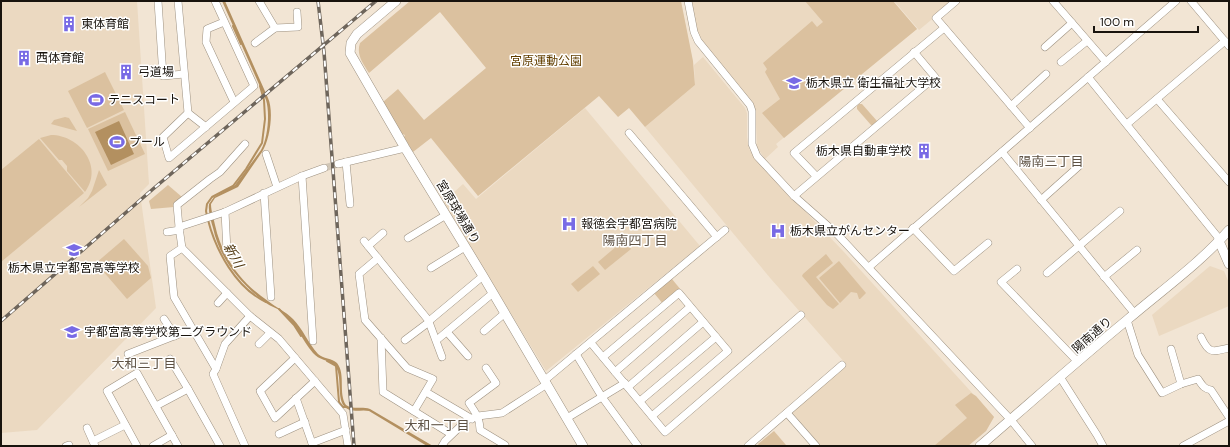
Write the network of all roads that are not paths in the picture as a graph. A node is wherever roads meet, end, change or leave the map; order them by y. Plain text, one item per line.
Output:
1 (158, 1) edge
2 (178, 1) edge
3 (215, 1) edge
4 (259, 1) edge
5 (396, 1) edge
6 (688, 1) edge
7 (956, 1) edge
8 (1053, 1) edge
9 (1176, 1) edge
10 (1191, 1) edge
11 (297, 12) dead end
12 (224, 22) junction
13 (1072, 23) junction
14 (275, 28) junction
15 (944, 28) junction
16 (1087, 41) junction
17 (1227, 43) edge
18 (256, 44) dead end
19 (1045, 47) dead end
20 (914, 52) junction
21 (1062, 62) dead end
22 (1106, 62) junction
23 (184, 74) junction
24 (1046, 74) dead end
25 (1088, 77) junction
26 (1157, 99) junction
27 (234, 102) junction
28 (1010, 106) junction
29 (188, 113) junction
30 (1127, 124) junction
31 (206, 127) junction
32 (1030, 128) junction
33 (629, 133) dead end
34 (245, 144) dead end
35 (405, 148) junction
36 (1002, 152) junction
37 (266, 154) dead end
38 (346, 162) junction
39 (338, 164) tunnel mouth
40 (1079, 166) dead end
41 (324, 168) tunnel mouth
42 (302, 176) junction
43 (816, 176) junction
44 (1229, 182) edge
45 (277, 187) junction
46 (264, 193) junction
47 (794, 196) junction
48 (1041, 200) junction
49 (350, 204) dead end
50 (1120, 211) dead end
51 (225, 212) junction
52 (446, 215) junction
53 (180, 228) junction
54 (913, 228) junction
55 (725, 230) dead end
56 (1229, 230) edge
57 (167, 232) dead end
58 (383, 233) dead end
59 (717, 237) junction
60 (1229, 237) edge
61 (408, 238) dead end
62 (1219, 241) junction
63 (988, 243) dead end
64 (1079, 246) junction
65 (465, 247) junction
66 (182, 248) junction
67 (1137, 250) dead end
68 (227, 251) dead end
69 (378, 258) junction
70 (1229, 264) edge
71 (869, 267) junction
72 (431, 268) dead end
73 (1016, 269) dead end
74 (1047, 273) dead end
75 (483, 276) junction
76 (1104, 277) junction
77 (227, 293) junction
78 (493, 293) junction
79 (271, 298) dead end
80 (218, 302) dead end
81 (690, 307) junction
82 (505, 313) junction
83 (1135, 314) junction
84 (801, 315) dead end
85 (250, 316) junction
86 (164, 318) dead end
87 (1127, 320) junction
88 (429, 321) junction
89 (703, 322) junction
90 (192, 328) junction
91 (484, 331) dead end
92 (447, 332) junction
93 (270, 333) junction
94 (175, 336) junction
95 (716, 337) junction
96 (1201, 337) dead end
97 (381, 338) junction
98 (438, 339) dead end
99 (405, 340) dead end
100 (314, 341) dead end
101 (590, 343) junction
102 (259, 344) dead end
103 (1229, 348) edge
104 (1171, 349) dead end
105 (128, 354) dead end
106 (576, 354) junction
107 (468, 356) dead end
108 (602, 357) junction
109 (295, 358) junction
110 (442, 358) dead end
111 (170, 359) dead end
112 (1078, 362) junction
113 (842, 365) dead end
114 (486, 368) dead end
115 (216, 369) junction
116 (615, 372) junction
117 (1060, 377) junction
118 (315, 381) junction
119 (546, 382) junction
120 (1181, 384) junction
121 (626, 385) junction
122 (188, 389) junction
123 (426, 392) junction
124 (602, 397) junction
125 (296, 398) junction
126 (640, 401) junction
127 (156, 406) junction
128 (414, 411) junction
129 (787, 413) junction
130 (652, 416) junction
131 (475, 417) junction
132 (1229, 417) edge
133 (567, 418) junction
134 (1011, 420) junction
135 (1229, 421) edge
136 (305, 422) junction
137 (126, 425) junction
138 (87, 428) dead end
139 (346, 430) junction
140 (279, 434) dead end
141 (451, 434) junction
142 (172, 435) junction
143 (94, 443) edge
144 (313, 444) edge
145 (505, 444) edge
146 (66, 446) edge
147 (69, 446) edge
148 (137, 446) edge
149 (153, 446) edge
150 (178, 446) edge
151 (220, 446) edge
152 (245, 446) edge
153 (348, 446) edge
154 (442, 446) edge
155 (583, 446) edge
156 (638, 446) edge
157 (748, 446) edge
158 (816, 446) edge
159 (980, 446) edge
160 (1032, 446) edge
161 (1103, 446) edge
162 (1183, 446) edge

1 - 23 street
2 - 23 street
3 - 12 street
4 - 14 street
5 - 35 street, 宮原球場通り
6 - 47 street
7 - 15 street
8 - 13 street
9 - 22 street
10 - 17 street
11 - 14 street
12 - 27 street
12 - 27 street
13 - 16 street
13 - 19 street
14 - 18 street
15 - 20 street
15 - 28 street
16 - 21 street
16 - 22 street
17 - 26 street
20 - 43 street
20 - 43 street
22 - 25 street
23 - 29 street
24 - 28 street
25 - 30 street
25 - 32 street
26 - 30 street
26 - 44 street
27 - 31 street
28 - 32 street
29 - 31 street
29 - 31 street
30 - 62 street
32 - 36 street
33 - 59 street
34 - 53 street
35 - 38 street
35 - 52 street, 宮原球場通り
36 - 48 street
36 - 54 street
37 - 45 street
38 - 39 street
38 - 49 street
40 - 48 street
41 - 42 street
42 - 45 street
42 - 100 street
43 - 47 street
45 - 46 street
46 - 51 street
46 - 79 street
47 - 71 street
48 - 64 street
50 - 64 street
51 - 53 street
51 - 68 street
52 - 61 street
52 - 65 street, 宮原球場通り
53 - 57 street
53 - 66 street
54 - 63 street
54 - 71 street
55 - 59 street
56 - 62 street, 陽南通り
58 - 69 street
59 - 101 street
60 - 62 street
62 - 70 street
62 - 83 street, 陽南通り
64 - 74 street
64 - 76 street
65 - 72 street
65 - 75 street, 宮原球場通り
66 - 77 street
66 - 90 street
67 - 76 street
69 - 88 street
69 - 97 street
71 - 134 street
73 - 112 street
75 - 78 street, 宮原球場通り
75 - 88 street
76 - 83 street
77 - 80 street
77 - 85 street
78 - 82 street, 宮原球場通り
78 - 92 street
81 - 89 street
81 - 108 street
81 - 116 street
82 - 91 street
82 - 119 street, 宮原球場通り
83 - 87 street, 陽南通り
84 - 130 street
85 - 93 street
85 - 115 street
86 - 94 street
87 - 112 street, 陽南通り
87 - 120 street
88 - 99 street
88 - 110 street
89 - 95 street
89 - 121 street
90 - 94 street
90 - 115 street
92 - 98 street
92 - 107 street
93 - 102 street
93 - 109 street
94 - 105 street
95 - 126 street
95 - 130 street
96 - 103 street
97 - 123 street
97 - 128 street
101 - 106 street
101 - 108 street
104 - 120 street
106 - 119 street
106 - 124 street
108 - 116 street
109 - 118 street
109 - 125 street
111 - 122 street
112 - 117 street, 陽南通り
113 - 129 street
114 - 131 street
115 - 152 street
116 - 121 street
117 - 134 street, 陽南通り
117 - 161 street
118 - 125 street
118 - 139 street
119 - 131 street
119 - 133 street, 宮原球場通り
120 - 132 street
121 - 124 street
121 - 126 street
122 - 127 street
122 - 151 street
123 - 128 street
123 - 131 street
124 - 133 street
124 - 156 street
125 - 136 street
126 - 130 street
127 - 137 street
127 - 142 street
128 - 141 street
129 - 157 street
129 - 158 street
131 - 141 street
131 - 145 street
133 - 155 street, 宮原球場通り
134 - 159 street, 陽南通り
134 - 160 street
135 - 162 street
136 - 140 street
136 - 144 street
137 - 143 street
137 - 148 street
138 - 143 street
139 - 144 street
139 - 153 street
141 - 154 street
142 - 149 street
142 - 150 street
146 - 147 street

